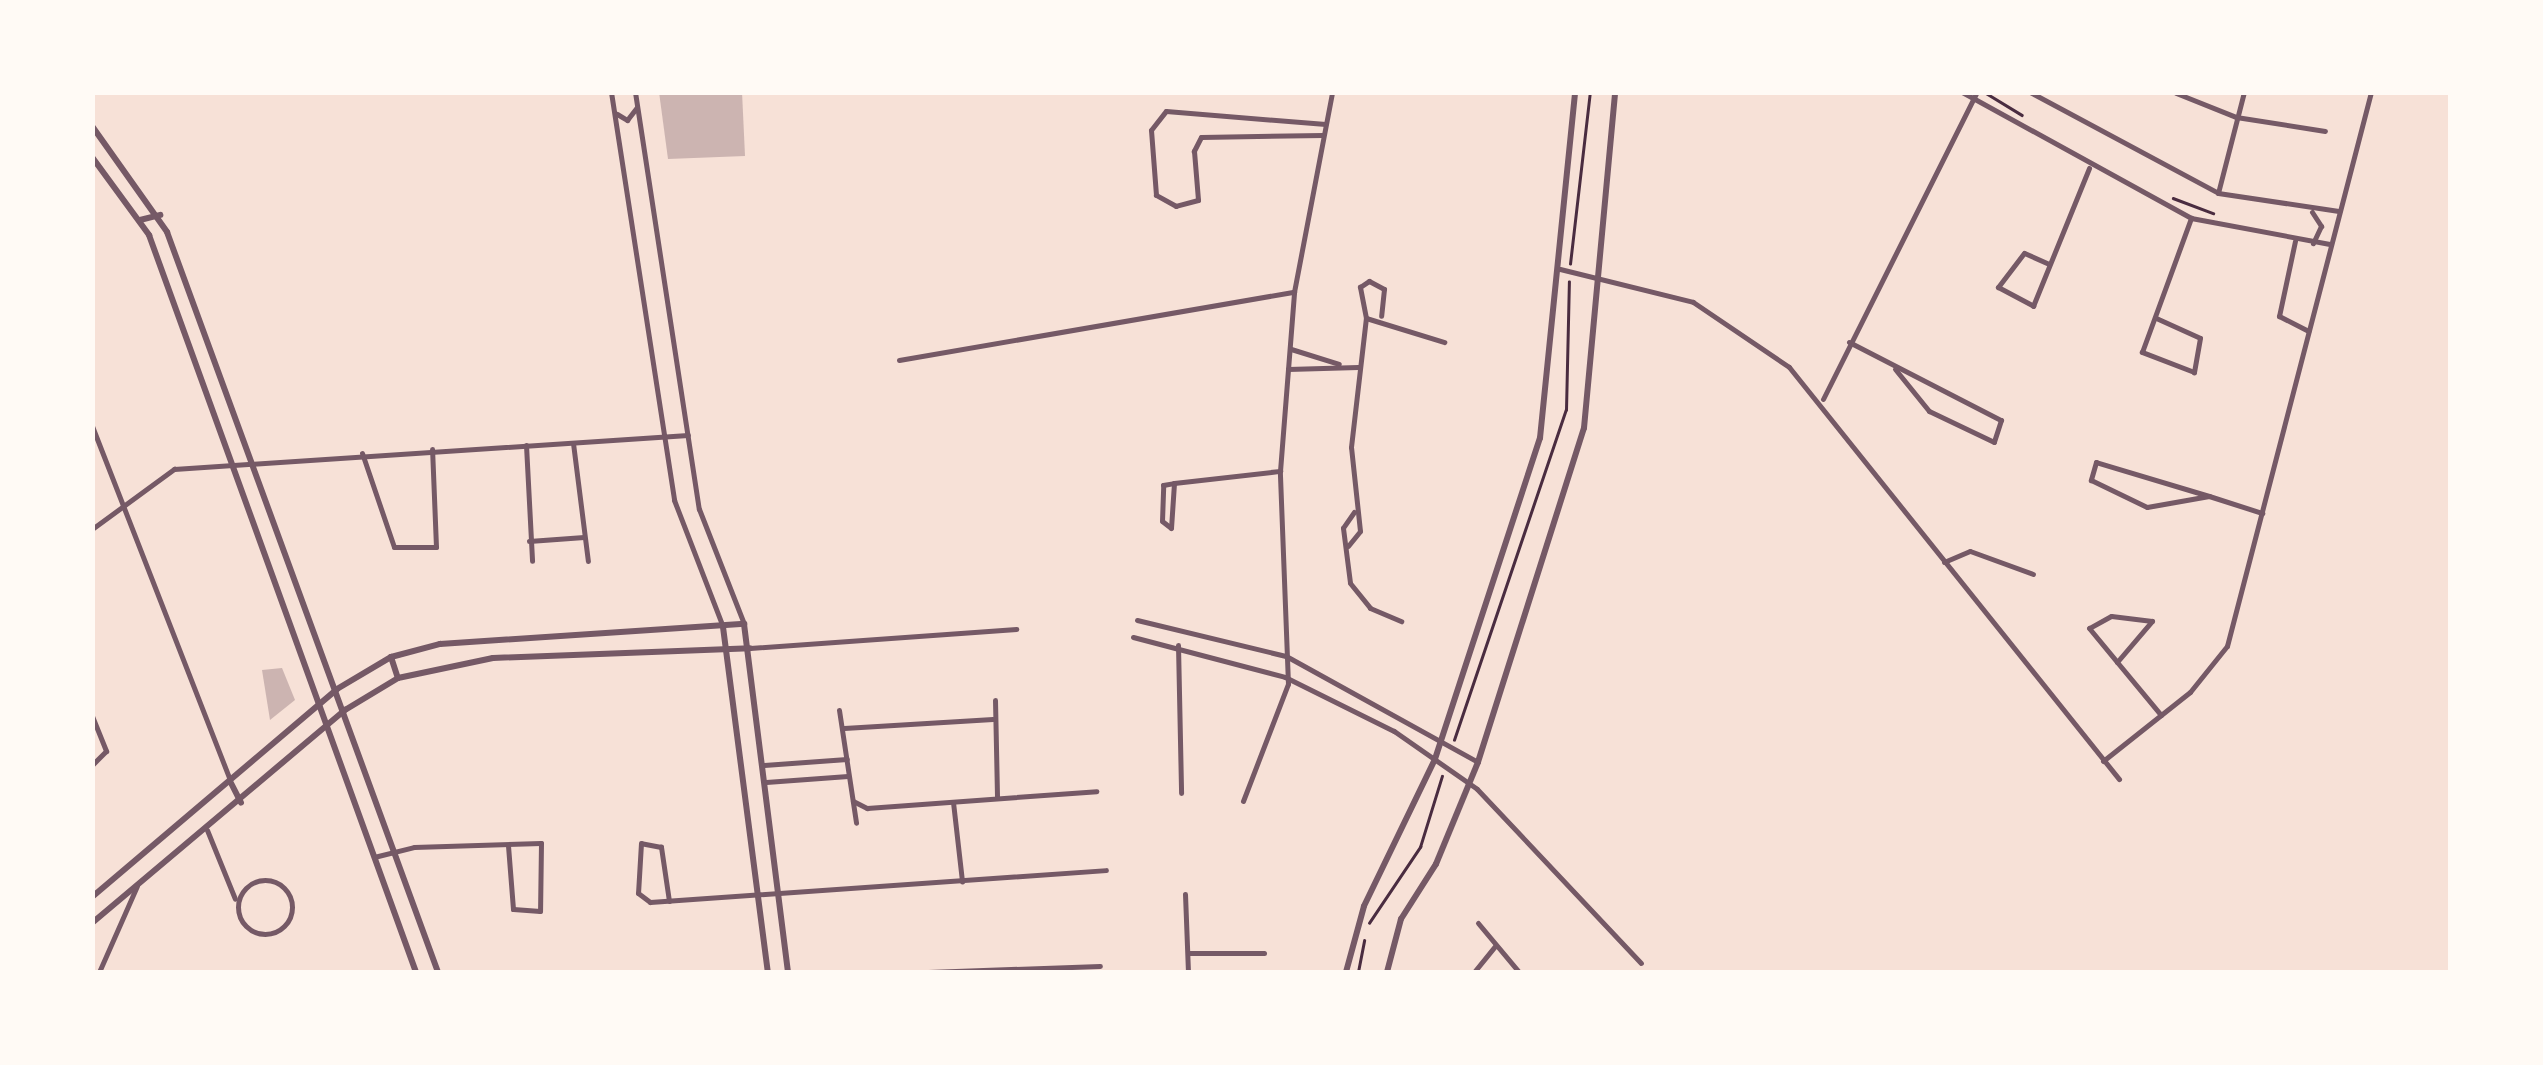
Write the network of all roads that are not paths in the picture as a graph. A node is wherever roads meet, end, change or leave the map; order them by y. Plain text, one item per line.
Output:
1 (611, 92) edge
2 (634, 92) edge
3 (1332, 92) edge
4 (1576, 92) edge
5 (1614, 92) edge
6 (1962, 92) edge
7 (2244, 92) edge
8 (2371, 92) edge
9 (2032, 93) edge
10 (2176, 93) edge
11 (1979, 94) edge
12 (637, 106) junction
13 (615, 112) junction
14 (1227, 116) junction
15 (2236, 118) junction
16 (1325, 124) junction
17 (92, 126) edge
18 (2325, 130) dead end
19 (1229, 133) junction
20 (1322, 134) junction
21 (92, 157) edge
22 (2089, 168) junction
23 (2218, 193) junction
24 (2304, 209) junction
25 (2339, 211) junction
26 (160, 216) junction
27 (2191, 218) junction
28 (140, 220) junction
29 (2296, 242) junction
30 (2313, 243) junction
31 (2330, 244) junction
32 (2049, 264) junction
33 (1560, 269) junction
34 (1601, 274) junction
35 (1294, 292) junction
36 (1381, 316) junction
37 (1366, 318) junction
38 (2156, 318) junction
39 (2308, 332) junction
40 (1444, 342) dead end
41 (1849, 342) junction
42 (1291, 349) junction
43 (899, 360) dead end
44 (1341, 365) junction
45 (1358, 367) junction
46 (196, 369) junction
47 (1288, 369) junction
48 (1896, 369) junction
49 (219, 374) junction
50 (1823, 399) junction
51 (92, 426) edge
52 (688, 435) junction
53 (664, 439) junction
54 (573, 443) junction
55 (526, 445) junction
56 (432, 450) junction
57 (362, 452) junction
58 (250, 461) junction
59 (228, 462) junction
60 (1280, 471) junction
61 (1174, 483) junction
62 (2210, 496) junction
63 (123, 504) junction
64 (1354, 512) junction
65 (2262, 514) junction
66 (92, 529) edge
67 (584, 537) junction
68 (529, 541) junction
69 (1348, 546) junction
70 (532, 561) dead end
71 (588, 561) dead end
72 (1944, 562) junction
73 (2033, 574) dead end
74 (1136, 620) dead end
75 (1401, 622) dead end
76 (744, 624) junction
77 (722, 627) junction
78 (1016, 629) dead end
79 (1133, 637) dead end
80 (1178, 644) junction
81 (728, 648) junction
82 (750, 648) junction
83 (1286, 656) junction
84 (391, 657) junction
85 (2117, 662) junction
86 (398, 678) junction
87 (1289, 678) junction
88 (337, 689) junction
89 (995, 700) dead end
90 (318, 706) junction
91 (345, 710) junction
92 (839, 710) dead end
93 (2162, 715) junction
94 (92, 716) edge
95 (993, 719) junction
96 (326, 727) junction
97 (844, 728) junction
98 (1443, 738) junction
99 (847, 759) junction
100 (1435, 759) junction
101 (2103, 761) junction
102 (1478, 762) junction
103 (92, 765) edge
104 (764, 765) junction
105 (849, 776) junction
106 (2118, 779) dead end
107 (766, 782) junction
108 (231, 783) junction
109 (1470, 784) junction
110 (1096, 791) dead end
111 (1181, 793) dead end
112 (997, 798) junction
113 (853, 801) junction
114 (1243, 801) dead end
115 (953, 802) junction
116 (241, 803) junction
117 (856, 822) dead end
118 (207, 830) junction
119 (508, 845) junction
120 (395, 851) junction
121 (374, 858) junction
122 (1106, 870) dead end
123 (962, 881) junction
124 (138, 886) junction
125 (780, 892) junction
126 (759, 893) junction
127 (1185, 894) dead end
128 (92, 897) edge
129 (235, 899) junction
130 (670, 901) junction
131 (92, 923) edge
132 (1478, 923) dead end
133 (1496, 946) junction
134 (1264, 952) dead end
135 (1189, 953) junction
136 (1641, 964) dead end
137 (1100, 966) dead end
138 (1089, 970) edge
139 (99, 972) edge
140 (416, 972) edge
141 (438, 972) edge
142 (768, 972) edge
143 (788, 972) edge
144 (928, 972) edge
145 (962, 972) edge
146 (1188, 972) edge
147 (1346, 972) edge
148 (1386, 972) edge
149 (1474, 972) edge
150 (1519, 972) edge

1 - 13 street
2 - 12 street
3 - 16 street
4 - 33 street
5 - 34 street
6 - 11 street
7 - 15 street
8 - 25 street
9 - 23 street
10 - 15 street
11 - 22 street
11 - 41 street
12 - 13 street
12 - 52 street
13 - 53 street
14 - 16 street
14 - 19 street
14 - 19 street
15 - 18 street
15 - 23 street
16 - 20 street
17 - 26 street
19 - 20 street
20 - 35 street
21 - 28 street
22 - 27 street
22 - 32 street
23 - 24 street
24 - 25 street
24 - 30 street
25 - 31 street
26 - 28 street
26 - 49 street
27 - 29 street
27 - 38 street
28 - 46 street
29 - 30 street
29 - 39 street
30 - 31 street
31 - 39 street
32 - 32 street
33 - 34 street
33 - 98 street
34 - 50 street
34 - 102 street
35 - 42 street
35 - 43 street
36 - 37 street
36 - 37 street
36 - 40 street
37 - 45 street
38 - 38 street
39 - 65 street
41 - 48 street
41 - 50 street
42 - 44 street
42 - 47 street
44 - 45 street
44 - 47 street
45 - 64 street
46 - 49 street
46 - 59 street
47 - 60 street
48 - 48 street
49 - 58 street
50 - 72 street
51 - 63 street
52 - 53 street
52 - 76 street
53 - 54 street
53 - 77 street
54 - 55 street
54 - 67 street
55 - 56 street
55 - 68 street
56 - 57 street
56 - 57 street
57 - 58 street
58 - 59 street
58 - 88 street
59 - 63 street
59 - 90 street
60 - 61 street
60 - 83 street
61 - 61 street
62 - 62 street
62 - 65 street
63 - 66 street
63 - 108 street
64 - 69 street
64 - 69 street
65 - 93 street
67 - 68 street
67 - 71 street
68 - 70 street
69 - 75 street
72 - 73 street
72 - 101 street
74 - 83 street
76 - 77 street
76 - 82 street
77 - 81 street
77 - 84 street
78 - 82 street
79 - 80 street
80 - 87 street
80 - 111 street
81 - 82 street
81 - 86 street
81 - 126 street
82 - 104 street
83 - 87 street
83 - 98 street
84 - 86 street
84 - 88 street
85 - 85 street
85 - 93 street
86 - 91 street
87 - 100 street
87 - 114 street
88 - 90 street
88 - 91 street
89 - 95 street
90 - 96 street
90 - 108 street
91 - 96 street
91 - 120 street
92 - 97 street
93 - 101 street
94 - 103 street
95 - 97 street
95 - 112 street
96 - 116 street
96 - 121 street
97 - 99 street
98 - 100 street
98 - 102 street
99 - 104 street
99 - 105 street
100 - 109 street
100 - 147 street
101 - 106 street
102 - 109 street
104 - 107 street
105 - 107 street
105 - 113 street
107 - 125 street
108 - 116 street
108 - 128 street
109 - 136 street
109 - 148 street
110 - 112 street
112 - 115 street
113 - 115 street
113 - 117 street
115 - 123 street
116 - 118 street
118 - 124 street
118 - 129 street
119 - 119 street
119 - 120 street
120 - 121 street
120 - 141 street
121 - 140 street
122 - 123 street
123 - 125 street
124 - 131 street
124 - 139 street
125 - 126 street
125 - 143 street
126 - 130 street
126 - 142 street
127 - 135 street
129 - 129 street
130 - 130 street
132 - 133 street
133 - 149 street
133 - 150 street
134 - 135 street
135 - 146 street
137 - 138 street
138 - 145 street
144 - 145 street

